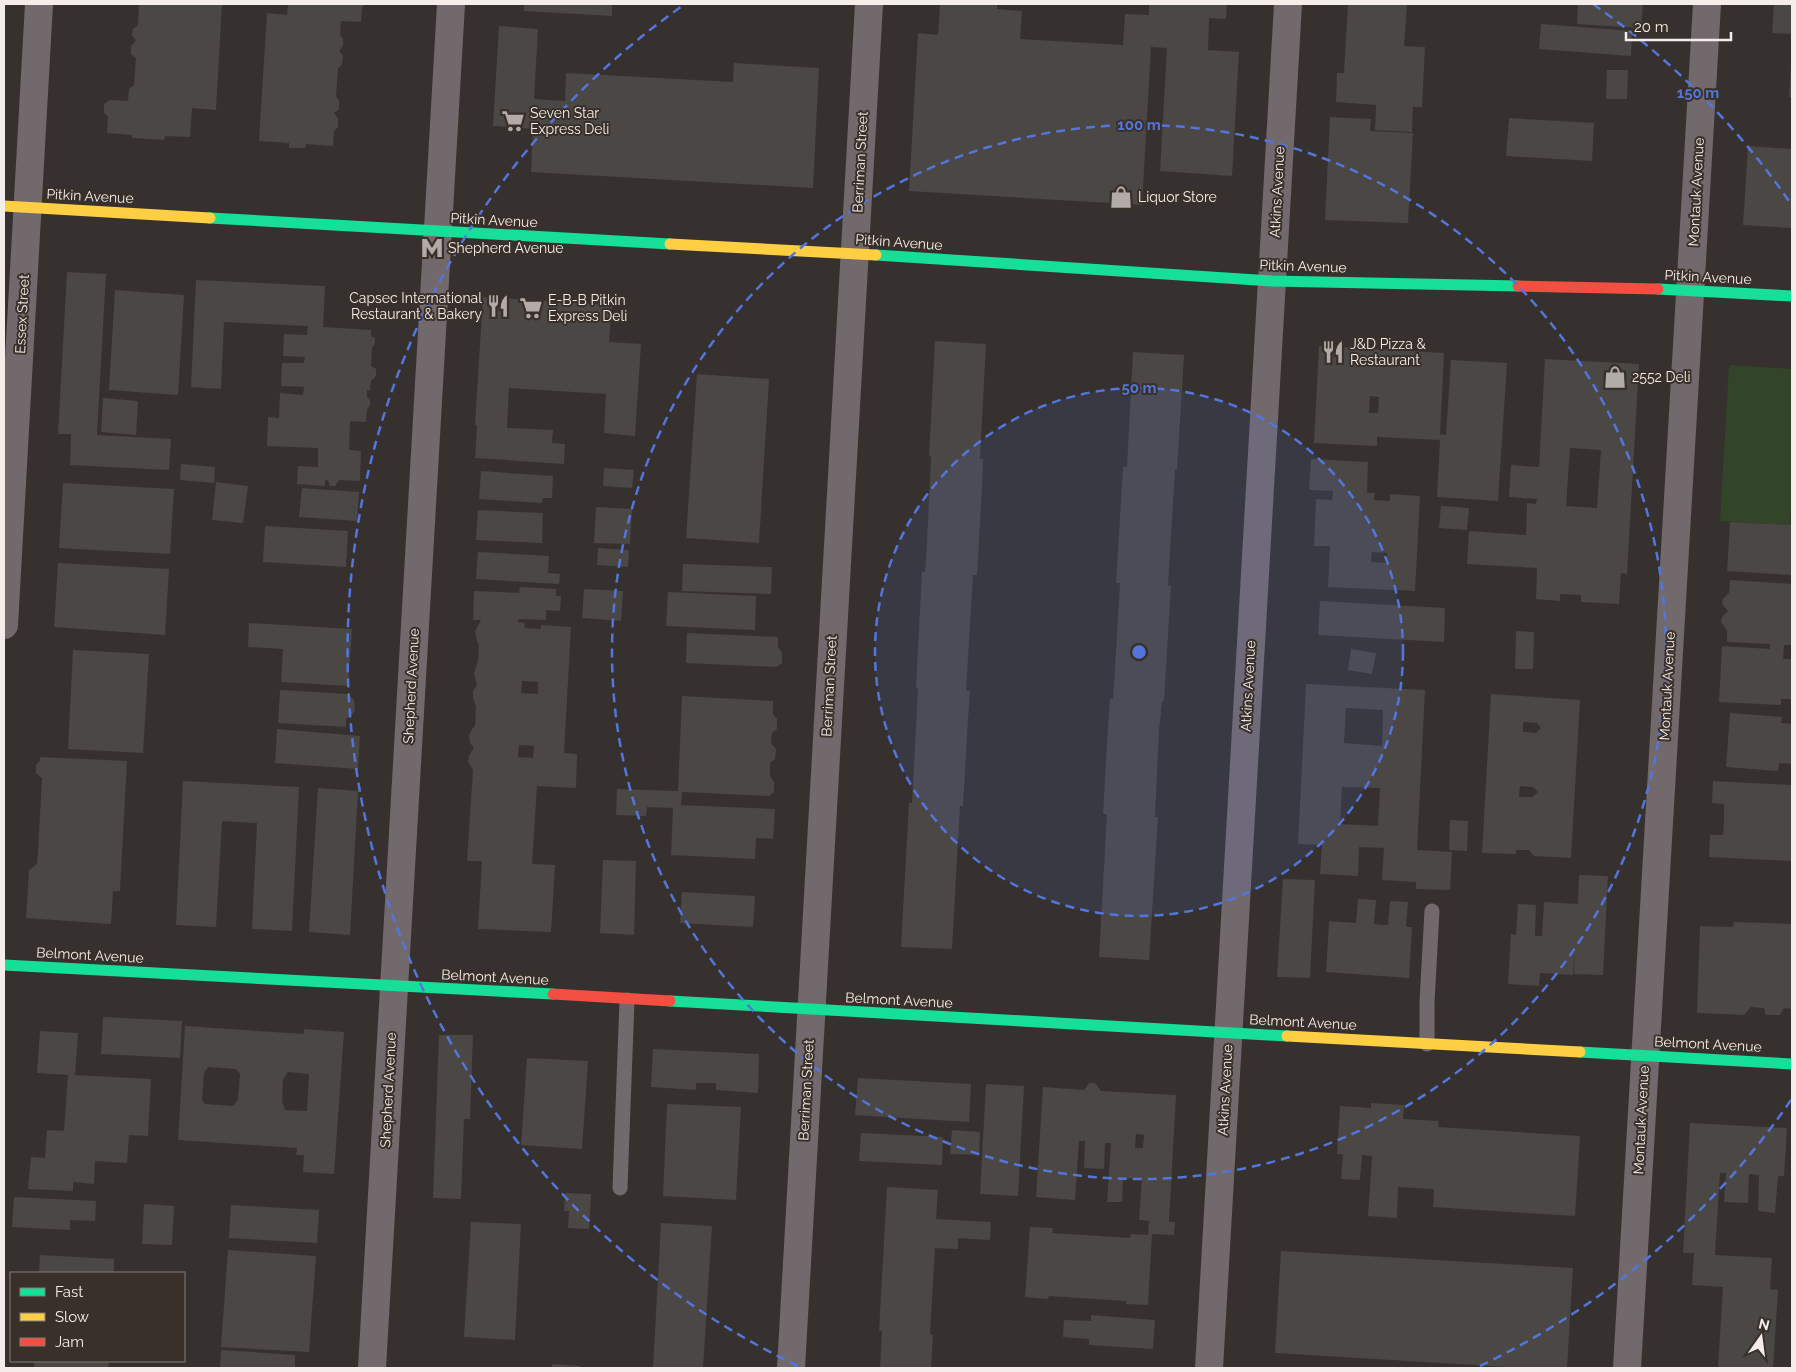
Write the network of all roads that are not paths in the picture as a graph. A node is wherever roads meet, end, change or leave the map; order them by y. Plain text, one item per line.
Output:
1 (39, 4) edge
2 (451, 4) edge
3 (868, 4) edge
4 (1288, 4) edge
5 (1707, 4) edge
6 (16, 206) edge
7 (437, 231) junction
8 (854, 254) junction
9 (1272, 281) junction
10 (1691, 290) junction
11 (1792, 296) edge
12 (4, 625) edge
13 (1432, 911) dead end
14 (4, 966) edge
15 (394, 985) junction
16 (628, 1000) junction
17 (810, 1010) junction
18 (1228, 1033) junction
19 (1428, 1044) junction
20 (1645, 1056) junction
21 (1792, 1064) edge
22 (620, 1188) dead end
23 (372, 1368) edge
24 (791, 1368) edge
25 (1209, 1368) edge
26 (1627, 1368) edge

1 - 6 street, Essex Street
2 - 7 street, Shepherd Avenue
3 - 8 street, Berriman Street
4 - 9 street, Atkins Avenue
5 - 10 street, Montauk Avenue
6 - 7 street, Pitkin Avenue
6 - 12 street, Essex Street
7 - 8 street, Pitkin Avenue
7 - 15 street, Shepherd Avenue
8 - 9 street, Pitkin Avenue
8 - 17 street, Berriman Street
9 - 10 street, Pitkin Avenue
9 - 18 street, Atkins Avenue
10 - 11 street, Pitkin Avenue
10 - 20 street, Montauk Avenue
13 - 19 lane
14 - 15 street, Belmont Avenue
15 - 16 street, Belmont Avenue
15 - 23 street, Shepherd Avenue
16 - 17 street, Belmont Avenue
16 - 22 lane
17 - 18 street, Belmont Avenue
17 - 24 street, Berriman Street
18 - 19 street, Belmont Avenue
18 - 25 street, Atkins Avenue
19 - 20 street, Belmont Avenue
20 - 21 street, Belmont Avenue
20 - 26 street, Montauk Avenue

